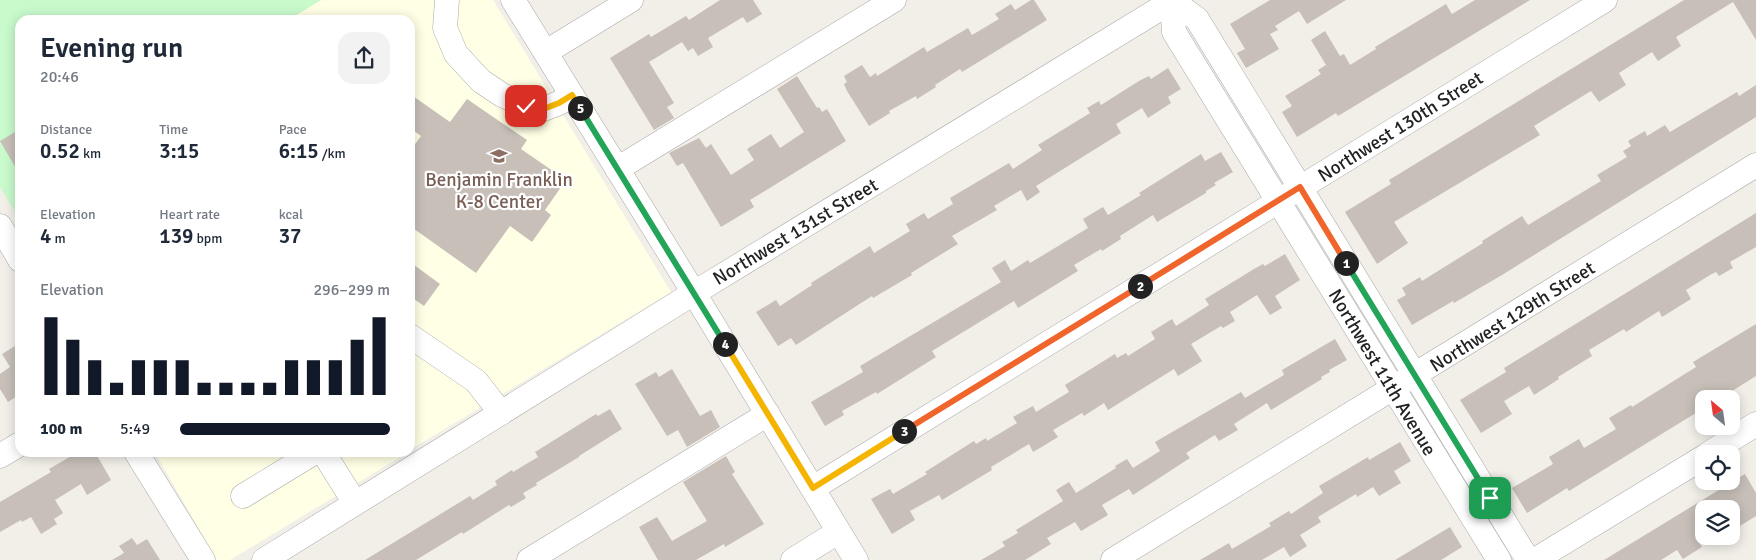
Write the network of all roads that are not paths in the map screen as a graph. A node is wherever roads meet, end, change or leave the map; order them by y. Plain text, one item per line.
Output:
1 (447, 0) edge
2 (513, 0) edge
3 (631, 0) edge
4 (894, 0) edge
5 (1172, 0) edge
6 (1605, 0) edge
7 (546, 52) junction
8 (572, 95) junction
9 (1756, 165) edge
10 (618, 169) junction
11 (1300, 187) junction
12 (1279, 200) junction
13 (0, 226) edge
14 (15, 252) edge
15 (694, 292) junction
16 (415, 339) edge
17 (1415, 375) junction
18 (1393, 389) junction
19 (500, 413) junction
20 (768, 414) junction
21 (1756, 424) edge
22 (1722, 445) edge
23 (15, 447) edge
24 (0, 456) edge
25 (139, 457) edge
26 (307, 457) edge
27 (326, 457) edge
28 (1695, 462) edge
29 (813, 488) junction
30 (242, 496) dead end
31 (355, 503) junction
32 (838, 532) junction
33 (203, 560) edge
34 (264, 560) edge
35 (529, 560) edge
36 (793, 560) edge
37 (856, 560) edge
38 (1114, 560) edge
39 (1499, 560) edge
40 (1528, 560) edge
41 (1535, 560) edge

1 - 8 street
2 - 7 street
3 - 7 street
4 - 10 street
5 - 11 street, Northwest 11th Avenue
5 - 12 street, Northwest 11th Avenue
5 - 15 street, Northwest 131st Street
6 - 11 street, Northwest 130th Street
7 - 8 street
8 - 10 street
9 - 17 street, Northwest 129th Street
10 - 15 street
11 - 12 street, Northwest 130th Street
11 - 17 street, Northwest 11th Avenue
12 - 18 street, Northwest 11th Avenue
12 - 29 street, Northwest 130th Street
13 - 14 street
15 - 19 street, Northwest 131st Street
15 - 20 street
16 - 19 street
17 - 18 street, Northwest 129th Street
17 - 40 street, Northwest 11th Avenue
18 - 38 street, Northwest 129th Street
18 - 39 street, Northwest 11th Avenue
19 - 31 street, Northwest 131st Street
20 - 29 street
20 - 35 street
21 - 22 street
23 - 24 street
25 - 33 street
26 - 30 street
27 - 31 street
28 - 41 street
29 - 32 street
31 - 34 street, Northwest 131st Street
32 - 36 street
32 - 37 street

